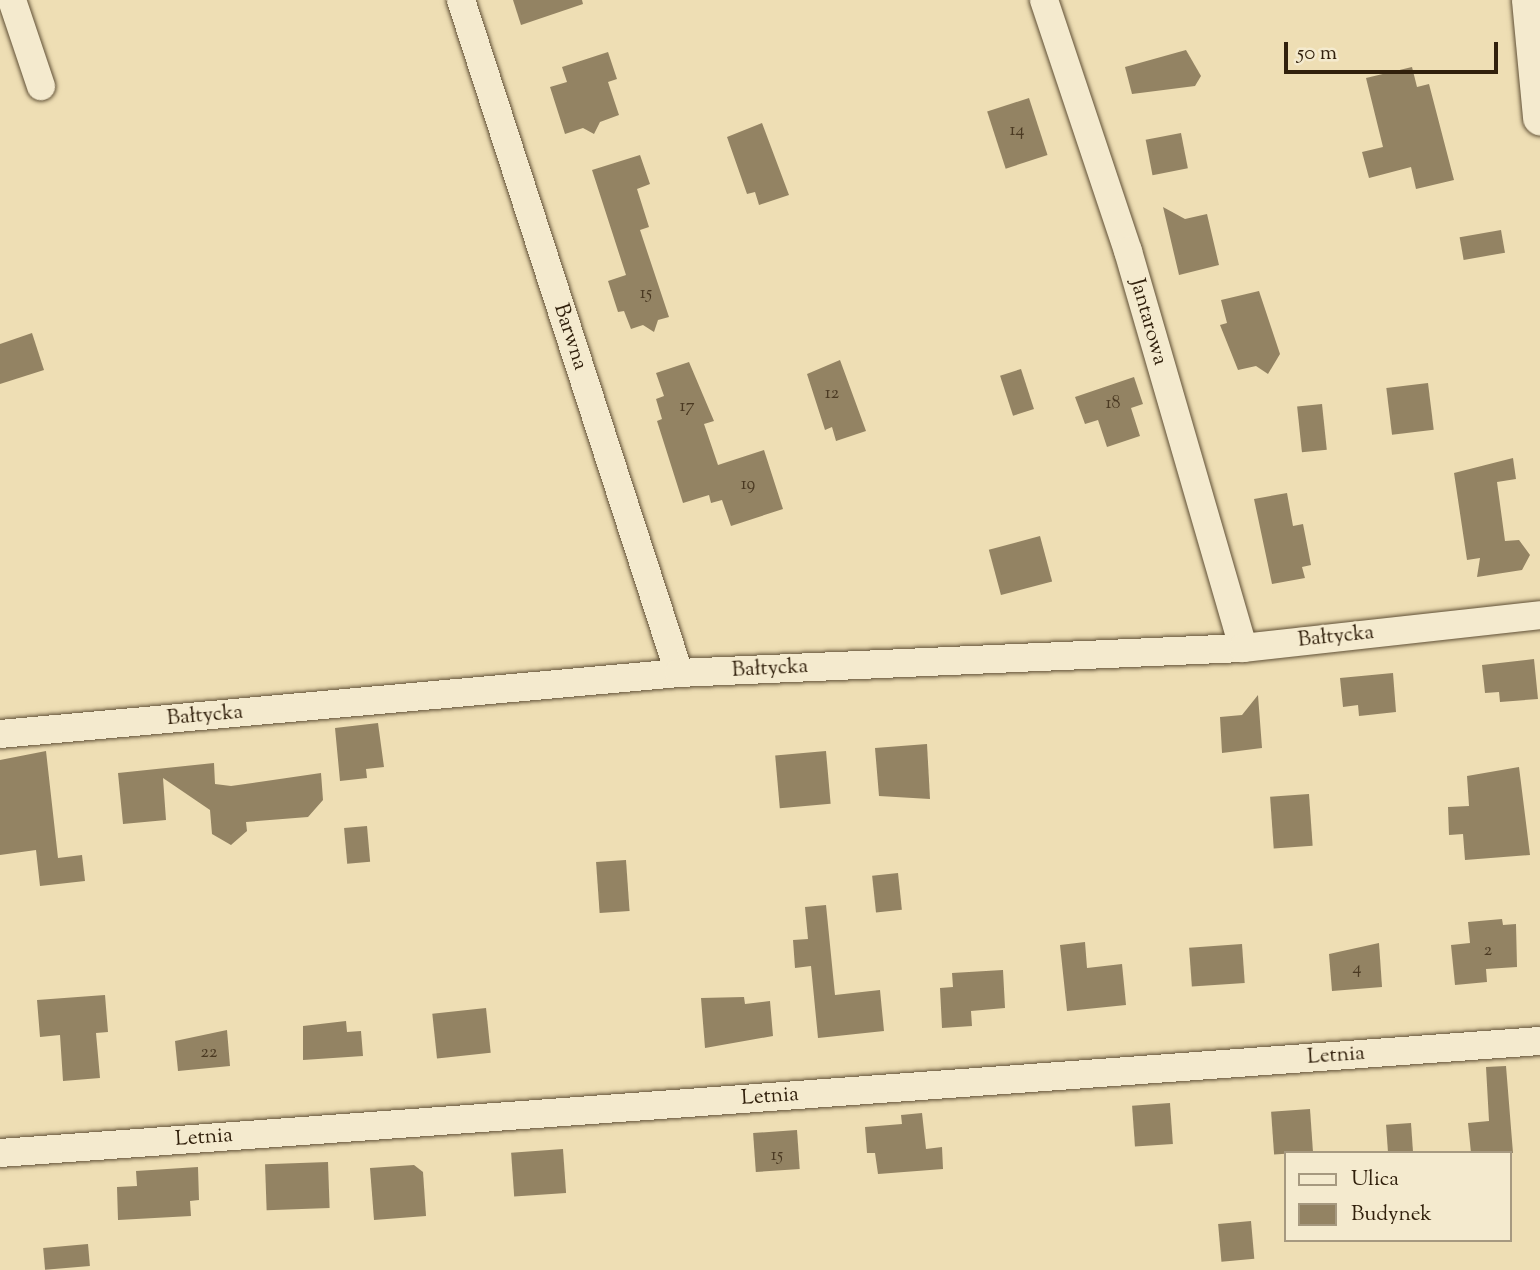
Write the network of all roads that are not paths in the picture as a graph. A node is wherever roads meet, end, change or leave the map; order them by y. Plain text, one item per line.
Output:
1 (12, 0) edge
2 (461, 0) edge
3 (1044, 0) edge
4 (1529, 0) edge
5 (41, 86) dead end
6 (1540, 117) edge
7 (1540, 615) edge
8 (1243, 648) junction
9 (679, 673) junction
10 (0, 734) edge
11 (1540, 1041) edge
12 (0, 1153) edge

1 - 5 street
2 - 9 street, Barwna
3 - 8 street, Jantarowa
4 - 6 street
7 - 8 street, Bałtycka
8 - 9 street, Bałtycka
9 - 10 street, Bałtycka
11 - 12 street, Letnia

